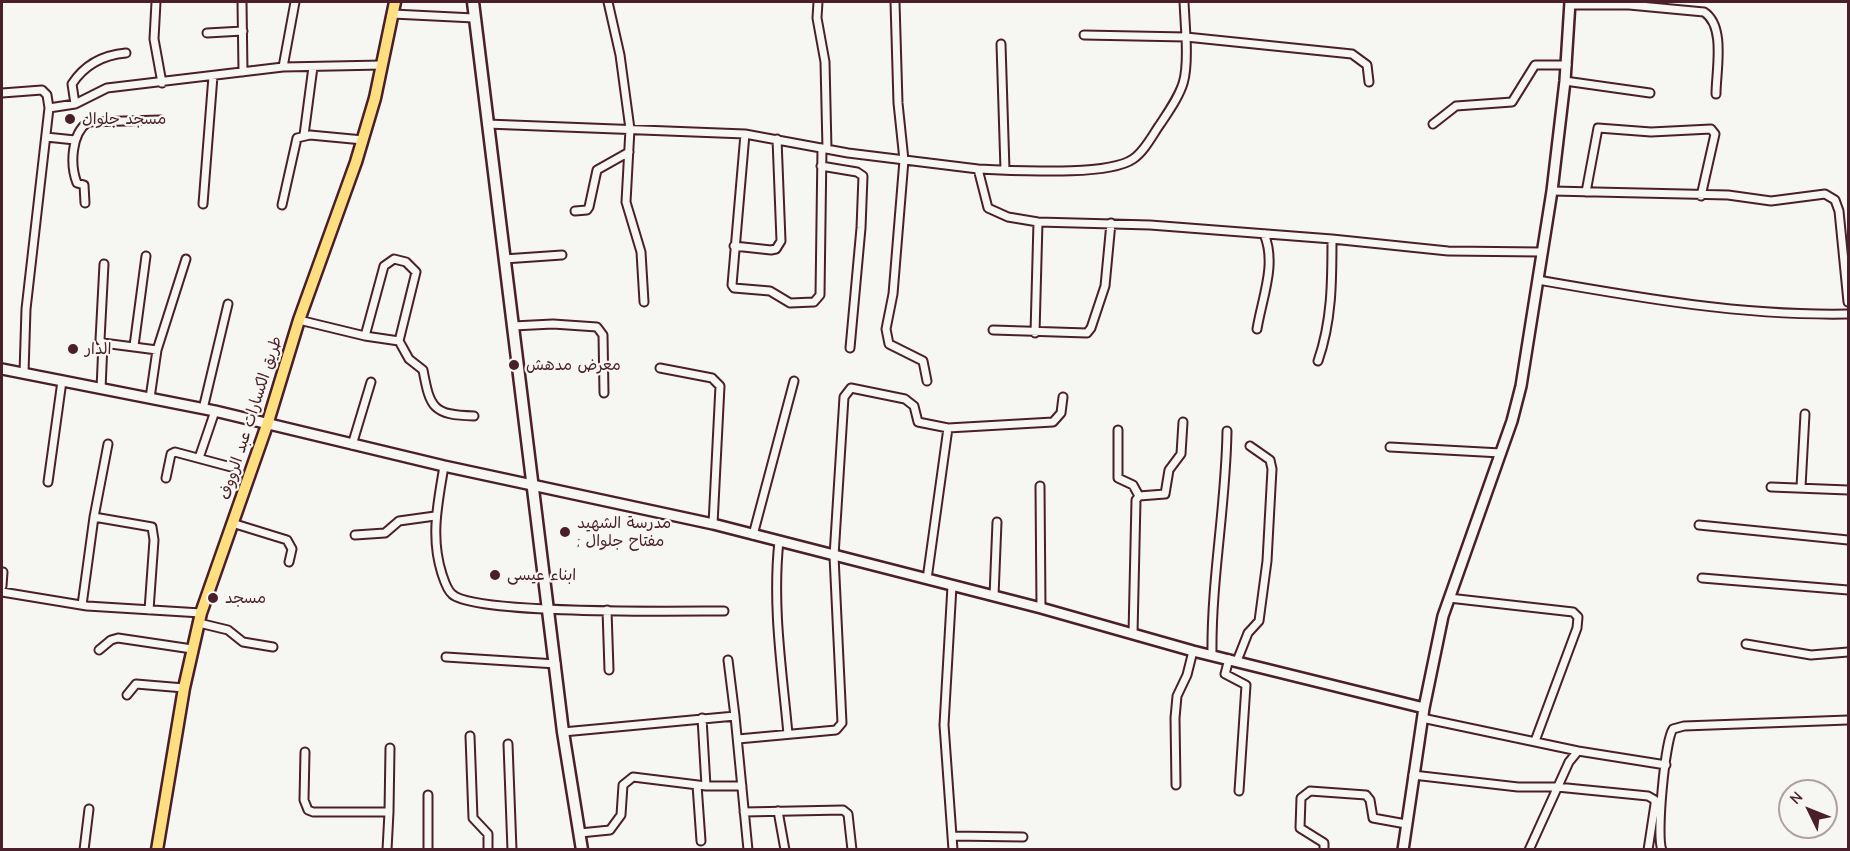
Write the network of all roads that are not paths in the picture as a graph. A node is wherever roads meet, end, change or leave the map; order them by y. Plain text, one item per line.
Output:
1 (156, 2) edge
2 (242, 2) edge
3 (295, 2) edge
4 (395, 2) edge
5 (473, 2) edge
6 (608, 2) edge
7 (818, 2) edge
8 (895, 2) edge
9 (1184, 2) edge
10 (1570, 3) edge
11 (393, 14) junction
12 (474, 18) junction
13 (243, 31) junction
14 (207, 33) dead end
15 (1084, 35) dead end
16 (1186, 37) junction
17 (1001, 44) dead end
18 (126, 52) dead end
19 (381, 65) junction
20 (1567, 65) junction
21 (313, 66) junction
22 (283, 68) junction
23 (243, 72) junction
24 (213, 76) junction
25 (1565, 81) junction
26 (1369, 82) dead end
27 (162, 83) junction
28 (1650, 93) dead end
29 (2, 94) edge
30 (1716, 94) dead end
31 (75, 104) junction
32 (49, 108) junction
33 (161, 120) dead end
34 (487, 124) junction
35 (1433, 124) dead end
36 (630, 129) junction
37 (745, 134) junction
38 (304, 135) junction
39 (46, 137) junction
40 (777, 139) junction
41 (363, 140) junction
42 (75, 141) junction
43 (824, 149) junction
44 (629, 152) junction
45 (904, 160) junction
46 (821, 166) junction
47 (978, 169) junction
48 (1005, 170) junction
49 (1552, 191) junction
50 (1587, 192) junction
51 (1701, 196) junction
52 (85, 203) dead end
53 (203, 204) dead end
54 (282, 205) dead end
55 (574, 211) dead end
56 (1038, 222) junction
57 (1111, 223) junction
58 (1264, 234) junction
59 (1332, 238) junction
60 (734, 246) junction
61 (1541, 252) junction
62 (562, 255) dead end
63 (146, 256) dead end
64 (186, 259) dead end
65 (504, 259) junction
66 (104, 264) dead end
67 (1538, 280) junction
68 (644, 302) dead end
69 (1848, 302) edge
70 (228, 304) dead end
71 (1848, 314) edge
72 (299, 320) junction
73 (513, 326) junction
74 (1257, 329) dead end
75 (993, 330) dead end
76 (1035, 333) junction
77 (365, 336) junction
78 (399, 341) junction
79 (103, 342) junction
80 (134, 346) junction
81 (850, 348) dead end
82 (156, 350) junction
83 (1318, 361) dead end
84 (660, 368) dead end
85 (2, 369) edge
86 (24, 373) junction
87 (62, 381) junction
88 (794, 381) dead end
89 (927, 381) dead end
90 (371, 382) dead end
91 (101, 388) junction
92 (604, 393) dead end
93 (1063, 397) dead end
94 (150, 398) junction
95 (203, 409) junction
96 (215, 411) junction
97 (1805, 414) dead end
98 (474, 416) dead end
99 (1183, 422) dead end
100 (267, 426) junction
101 (948, 428) junction
102 (1118, 430) dead end
103 (1227, 431) dead end
104 (108, 444) dead end
105 (352, 445) junction
106 (1250, 446) dead end
107 (1390, 447) dead end
108 (1501, 453) junction
109 (199, 459) junction
110 (444, 466) junction
111 (231, 467) dead end
112 (166, 478) dead end
113 (48, 482) dead end
114 (533, 483) junction
115 (1040, 486) dead end
116 (1771, 486) dead end
117 (1801, 488) junction
118 (1848, 490) edge
119 (1139, 496) junction
120 (435, 516) junction
121 (94, 517) junction
122 (997, 522) dead end
123 (232, 523) junction
124 (713, 524) junction
125 (1699, 525) dead end
126 (355, 535) dead end
127 (753, 535) junction
128 (1848, 540) edge
129 (779, 541) junction
130 (834, 556) junction
131 (289, 562) dead end
132 (3, 572) dead end
133 (1702, 578) dead end
134 (927, 579) junction
135 (2, 586) edge
136 (952, 586) junction
137 (1848, 590) edge
138 (2, 592) edge
139 (994, 596) junction
140 (1449, 597) junction
141 (81, 605) junction
142 (1041, 608) junction
143 (149, 609) junction
144 (549, 609) junction
145 (607, 610) junction
146 (724, 611) dead end
147 (200, 618) junction
148 (1133, 634) junction
149 (1746, 644) dead end
150 (273, 647) dead end
151 (192, 649) junction
152 (99, 650) dead end
153 (1193, 651) junction
154 (1848, 652) edge
155 (1212, 655) junction
156 (446, 657) dead end
157 (728, 660) dead end
158 (1233, 660) junction
159 (556, 664) junction
160 (609, 670) dead end
161 (184, 688) junction
162 (127, 695) dead end
163 (1423, 713) junction
164 (735, 716) junction
165 (702, 718) junction
166 (1848, 720) edge
167 (563, 732) junction
168 (788, 734) junction
169 (470, 736) dead end
170 (738, 739) junction
171 (1535, 741) junction
172 (508, 744) dead end
173 (390, 748) dead end
174 (1578, 751) junction
175 (305, 752) dead end
176 (1666, 765) junction
177 (1413, 776) junction
178 (697, 785) junction
179 (1176, 785) dead end
180 (706, 786) junction
181 (742, 786) junction
182 (1557, 787) junction
183 (1239, 791) dead end
184 (428, 795) dead end
185 (89, 809) dead end
186 (778, 811) junction
187 (389, 812) junction
188 (744, 812) junction
189 (1406, 824) junction
190 (580, 833) junction
191 (952, 836) junction
192 (1023, 837) dead end
193 (701, 841) dead end
194 (84, 849) edge
195 (157, 849) edge
196 (387, 849) edge
197 (428, 849) edge
198 (488, 849) edge
199 (512, 849) edge
200 (582, 849) edge
201 (748, 849) edge
202 (785, 849) edge
203 (852, 849) edge
204 (953, 849) edge
205 (1324, 849) edge
206 (1403, 849) edge
207 (1529, 849) edge
208 (1648, 849) edge
209 (1662, 849) edge

1 - 27 street
2 - 13 street
3 - 22 street
4 - 11 main road, طريق الكسارات عبد الرووف
5 - 12 main road
6 - 36 street
7 - 43 street
8 - 45 street
9 - 16 street
10 - 20 street
10 - 30 street
11 - 12 street
11 - 19 main road, طريق الكسارات عبد الرووف
12 - 34 main road
13 - 14 street
13 - 23 street
15 - 16 street
16 - 26 street
16 - 48 street
17 - 48 street
18 - 31 street
19 - 21 street
19 - 41 main road, طريق الكسارات عبد الرووف
20 - 25 street
20 - 35 street
21 - 22 street
21 - 38 street
22 - 23 street
23 - 24 street
24 - 27 street
24 - 53 street
25 - 28 street
25 - 49 street
27 - 31 street
29 - 32 street
31 - 32 street
32 - 39 street
33 - 42 street
34 - 36 street
34 - 65 main road
36 - 37 street
36 - 44 street
37 - 40 street
37 - 60 street
38 - 41 street
38 - 54 street
39 - 42 street
39 - 86 street
40 - 43 street
40 - 60 street
41 - 72 main road, طريق الكسارات عبد الرووف
42 - 52 street
43 - 45 street
43 - 46 street
44 - 55 street
44 - 68 street
45 - 47 street
45 - 89 street
46 - 60 street
46 - 81 street
47 - 48 street
47 - 56 street
49 - 50 street
49 - 61 street
50 - 51 street
50 - 51 street
51 - 69 street
56 - 57 street
56 - 76 street
57 - 58 street
57 - 76 street
58 - 59 street
58 - 74 street
59 - 61 street
59 - 83 street
61 - 67 street
62 - 65 street
63 - 80 street
64 - 82 street
65 - 73 main road
66 - 79 street
67 - 71 street
67 - 108 street
70 - 95 street
72 - 77 street
72 - 100 main road, طريق الكسارات عبد الرووف
73 - 92 street
73 - 114 main road
75 - 76 street
77 - 78 street
77 - 78 street
78 - 98 street
79 - 80 street
79 - 91 street
80 - 82 street
82 - 94 street
84 - 124 street
85 - 86 street
86 - 87 street
87 - 91 street
87 - 113 street
88 - 127 street
90 - 105 street
91 - 94 street
93 - 101 street
94 - 95 street
95 - 96 street
96 - 100 street
96 - 109 street
97 - 117 street
99 - 119 street
100 - 105 street
100 - 123 main road, طريق الكسارات عبد الرووف
101 - 130 street
101 - 134 street
102 - 119 street
103 - 155 street
104 - 121 street
105 - 110 street
106 - 158 street
107 - 108 street
108 - 140 street
109 - 111 street
109 - 112 street
110 - 114 street
110 - 120 street
114 - 124 street
114 - 144 main road
115 - 142 street
116 - 117 street
117 - 118 street
119 - 148 street
120 - 126 street
120 - 144 street
121 - 141 street
121 - 143 street
122 - 139 street
123 - 131 street
123 - 147 main road, طريق الكسارات عبد الرووف
124 - 127 street
125 - 128 street
127 - 129 street
129 - 130 street
129 - 168 street
130 - 134 street
130 - 168 street
132 - 135 street
133 - 137 street
134 - 136 street
136 - 139 street
136 - 191 street
138 - 141 street
139 - 142 street
140 - 163 street
140 - 171 street
141 - 143 street
142 - 148 street
143 - 147 street
144 - 145 street
144 - 159 main road
145 - 146 street
145 - 160 street
147 - 150 street
147 - 151 main road, طريق الكسارات عبد الرووف
148 - 153 street
149 - 154 street
151 - 152 street
151 - 161 main road, طريق الكسارات عبد الرووف
153 - 155 street
153 - 179 street
155 - 158 street
156 - 159 street
157 - 164 street
158 - 163 street
158 - 183 street
159 - 167 main road
161 - 162 street
161 - 195 main road, طريق الكسارات عبد الرووف
163 - 171 street
163 - 177 street
164 - 165 street
164 - 170 street
165 - 167 street
165 - 180 street
166 - 176 street
167 - 190 main road
168 - 170 street
169 - 198 street
170 - 181 street
171 - 174 street
172 - 199 street
173 - 187 street
174 - 176 street
174 - 182 street
175 - 187 street
176 - 209 street
177 - 182 street
177 - 189 street
178 - 180 street
178 - 190 street
178 - 193 street
180 - 181 street
181 - 188 street
182 - 207 street
182 - 208 street
184 - 197 street
185 - 194 street
186 - 188 street
186 - 202 street
186 - 203 street
187 - 196 street
188 - 201 street
189 - 205 street
189 - 206 street
190 - 200 main road
191 - 192 street
191 - 204 street

